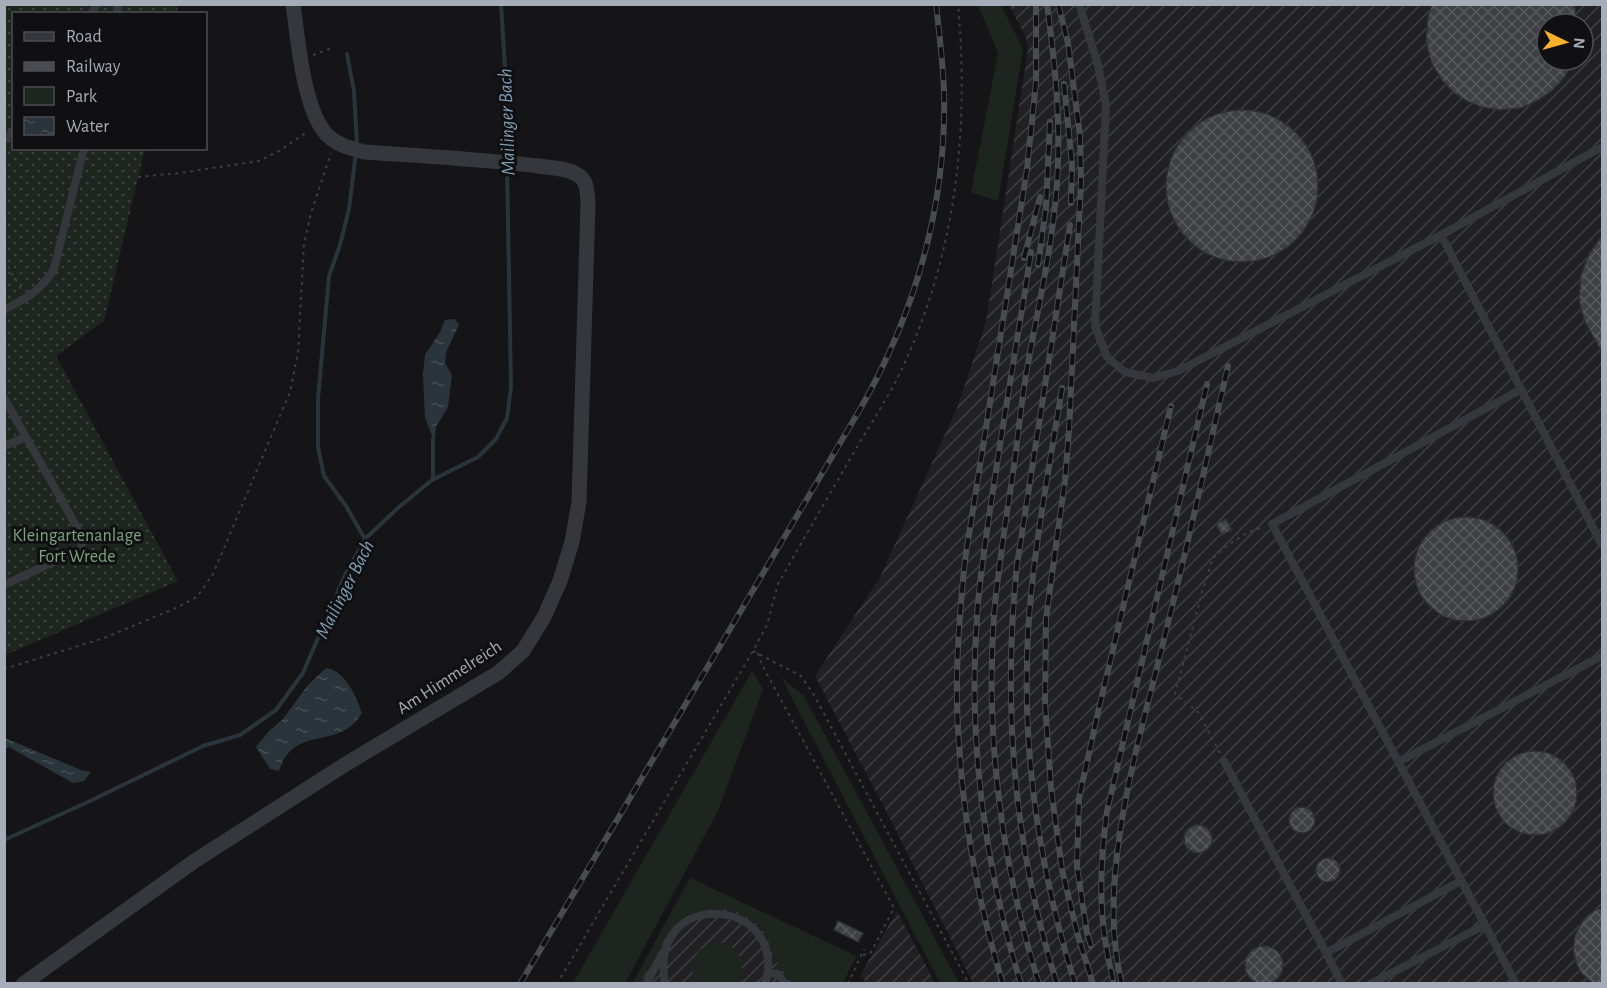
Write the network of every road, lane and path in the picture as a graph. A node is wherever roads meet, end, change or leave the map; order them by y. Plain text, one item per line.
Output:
1 (293, 4) edge
2 (958, 4) edge
3 (1079, 4) edge
4 (332, 48) dead end
5 (302, 59) junction
6 (319, 124) junction
7 (341, 145) junction
8 (1602, 147) edge
9 (84, 150) edge
10 (138, 177) dead end
11 (1441, 235) junction
12 (4, 260) edge
13 (27, 298) junction
14 (4, 310) edge
15 (1520, 390) junction
16 (4, 398) edge
17 (26, 437) junction
18 (4, 447) edge
19 (1272, 524) junction
20 (1602, 545) edge
21 (4, 585) edge
22 (753, 651) junction
23 (758, 653) junction
24 (1602, 656) edge
25 (4, 669) edge
26 (1224, 761) joint
27 (1398, 762) junction
28 (1461, 881) junction
29 (1485, 925) junction
30 (665, 950) junction
31 (864, 950) dead end
32 (1326, 953) junction
33 (861, 955) junction
34 (768, 973) junction
35 (23, 984) edge
36 (557, 984) edge
37 (646, 984) edge
38 (665, 984) edge
39 (765, 984) edge
40 (786, 984) edge
41 (848, 984) edge
42 (969, 984) edge
43 (1342, 984) edge
44 (1370, 984) edge
45 (1516, 984) edge

1 - 5 street
2 - 22 path
3 - 11 lane
4 - 5 path
5 - 6 street
6 - 7 street
6 - 10 path
7 - 25 path
7 - 35 street, Am Himmelreich
8 - 11 lane
9 - 13 lane
11 - 15 lane
12 - 13 path
13 - 14 lane
15 - 19 lane
15 - 20 lane
16 - 17 lane
17 - 18 lane
17 - 21 lane
19 - 26 path
19 - 27 lane
22 - 23 path
22 - 36 path
23 - 33 path
23 - 42 path
24 - 27 lane
26 - 32 lane
27 - 28 lane
28 - 29 lane
28 - 32 lane
29 - 44 lane
29 - 45 lane
30 - 34 lane
30 - 37 lane
30 - 38 lane
31 - 33 path
32 - 43 lane
33 - 41 path
34 - 39 lane
34 - 40 lane

